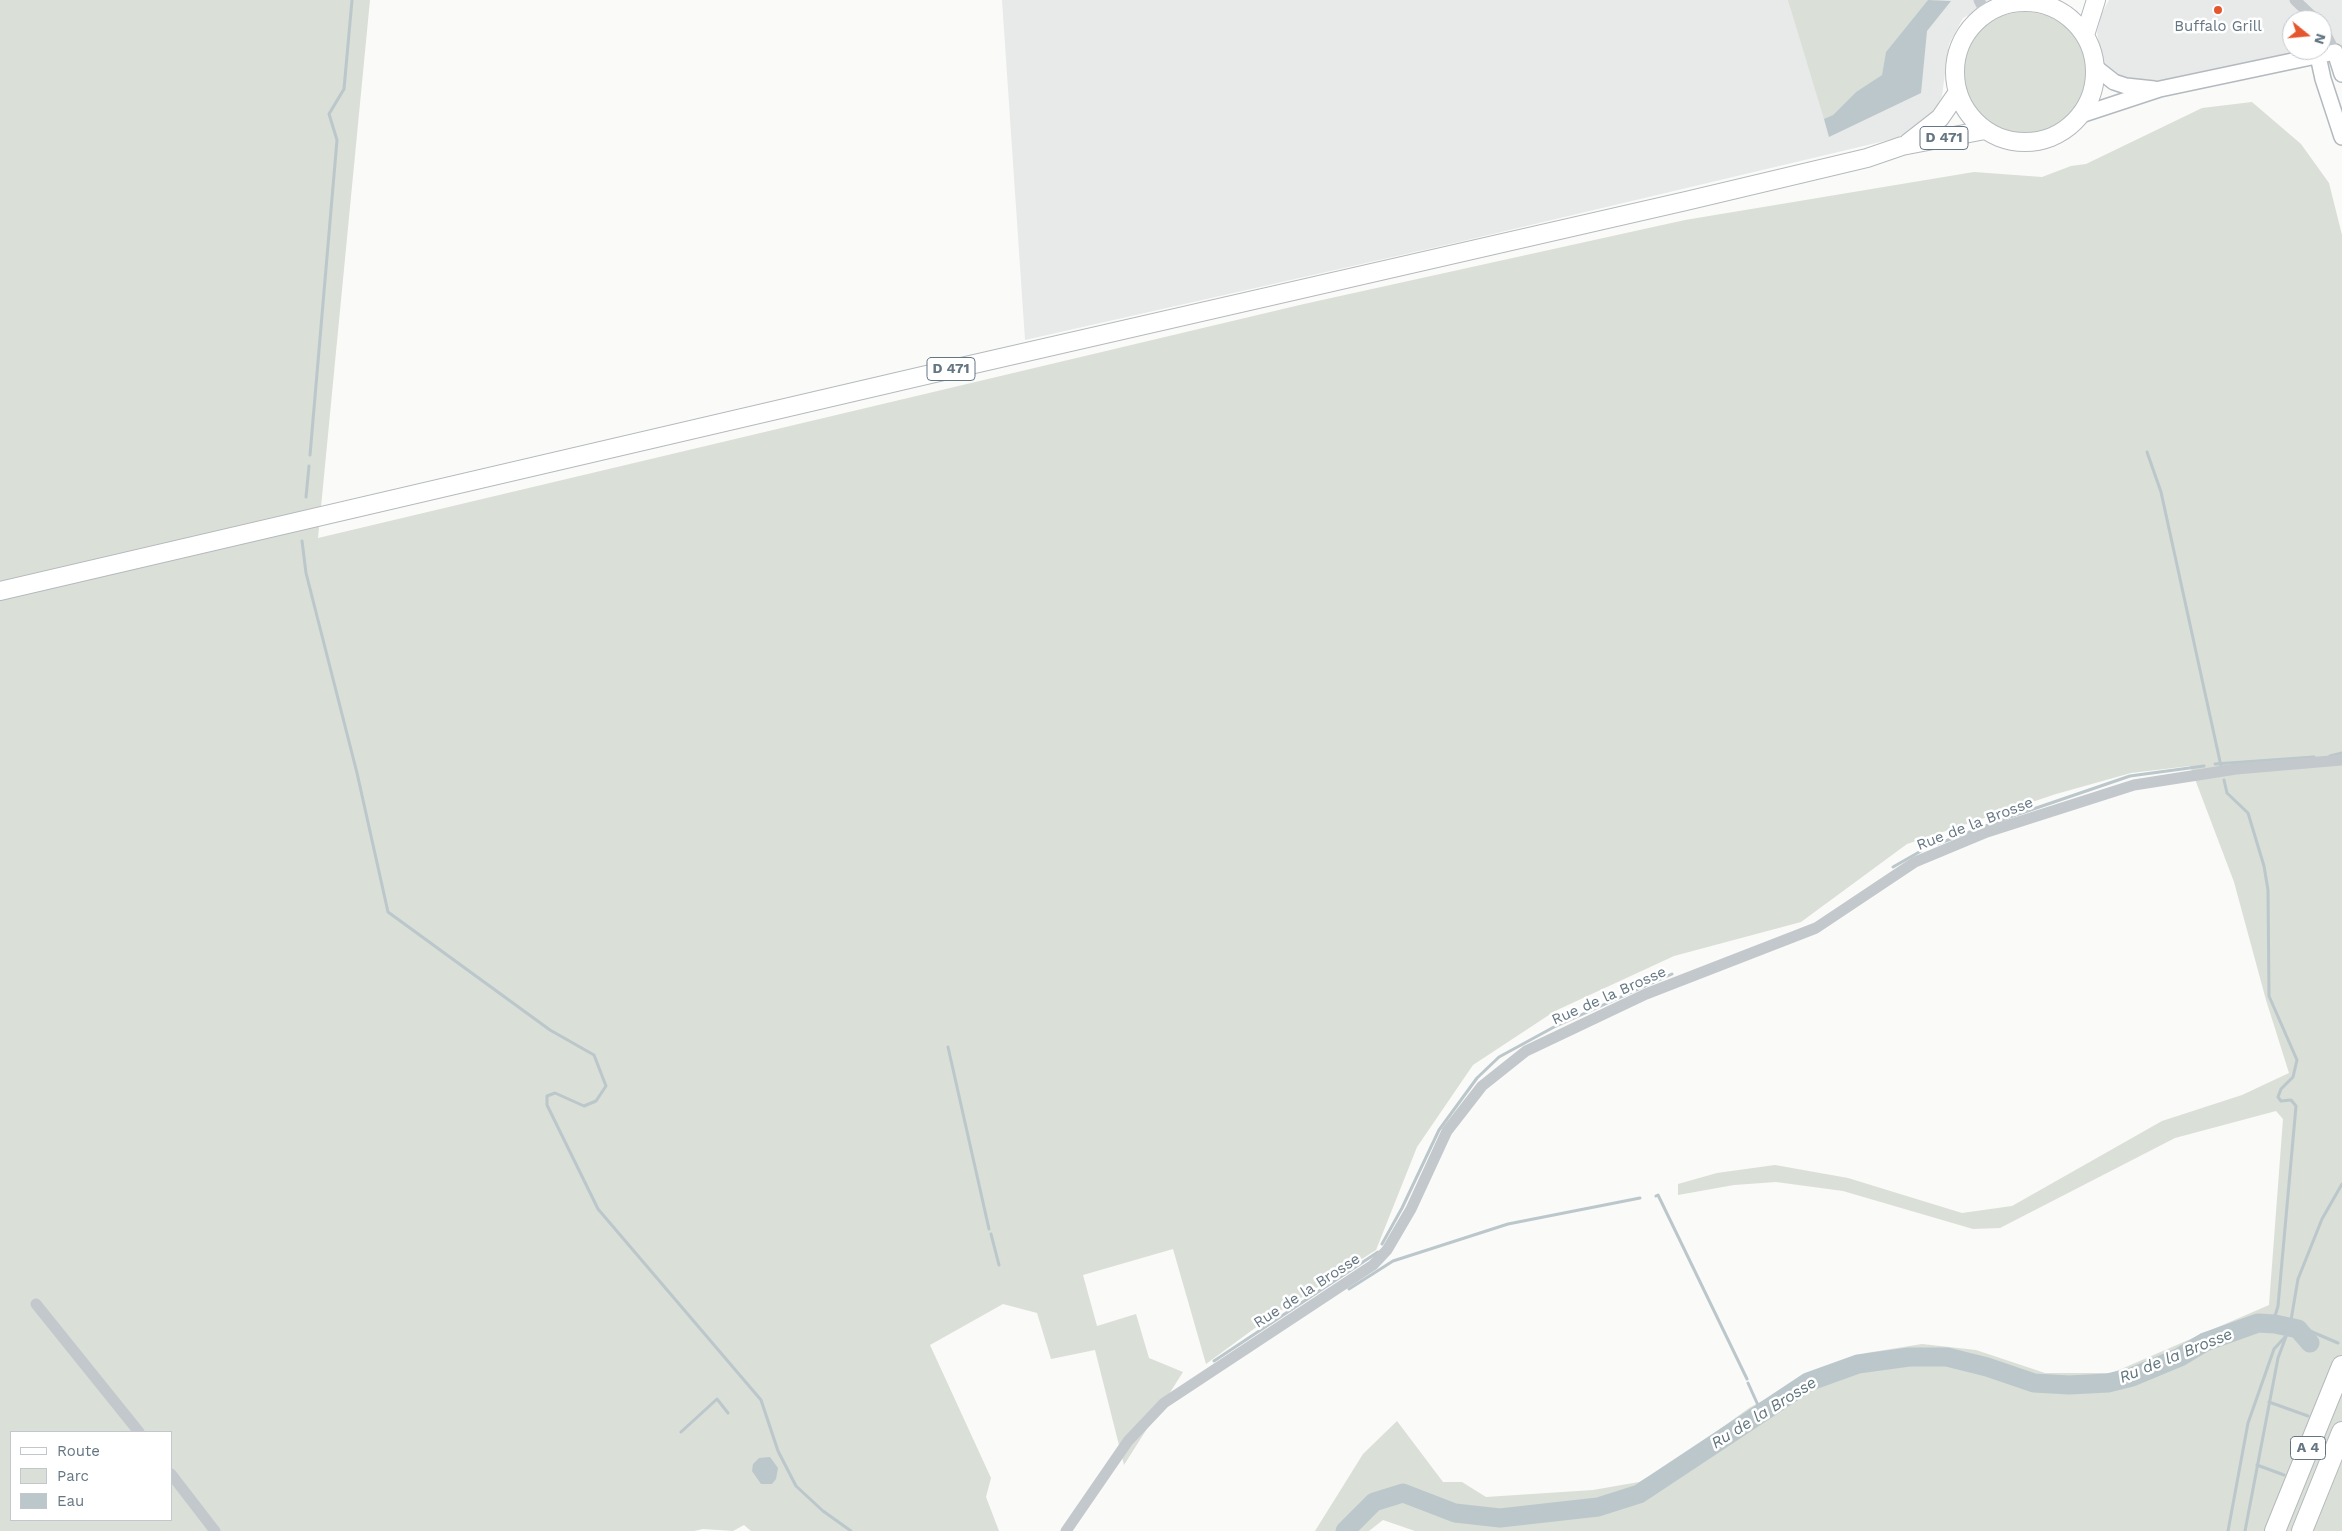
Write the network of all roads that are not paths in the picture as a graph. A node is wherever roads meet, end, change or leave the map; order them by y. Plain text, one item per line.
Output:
1 (2096, 0) edge
2 (2295, 0) edge
3 (2055, 3) edge
4 (1982, 7) edge
5 (2305, 10) edge
6 (2085, 35) junction
7 (2338, 52) edge
8 (2294, 60) edge
9 (2319, 60) edge
10 (2290, 61) junction
11 (2095, 66) junction
12 (2342, 74) edge
13 (2322, 79) junction
14 (2160, 89) junction
15 (1958, 92) junction
16 (2081, 115) junction
17 (1985, 130) junction
18 (2342, 137) edge
19 (1902, 146) junction
20 (0, 591) edge
21 (2342, 760) edge
22 (36, 1304) dead end
23 (2342, 1366) edge
24 (138, 1431) edge
25 (2342, 1432) edge
26 (172, 1475) edge
27 (215, 1531) edge
28 (1066, 1531) edge
29 (2275, 1531) edge
30 (2302, 1531) edge

1 - 6 main road
2 - 5 street
3 - 4 main road
3 - 6 main road
4 - 15 main road
6 - 11 main road
7 - 12 main road
8 - 10 main road
9 - 13 main road
10 - 13 main road
10 - 14 main road
11 - 14 main road
11 - 16 main road
13 - 18 main road
14 - 16 main road
15 - 17 main road
15 - 19 main road, D 471
16 - 17 main road
17 - 19 main road, D 471
19 - 20 main road, D 471
21 - 28 street, Rue de la Brosse
22 - 24 street
23 - 29 highway, A 4
25 - 30 highway, A 4
26 - 27 street

